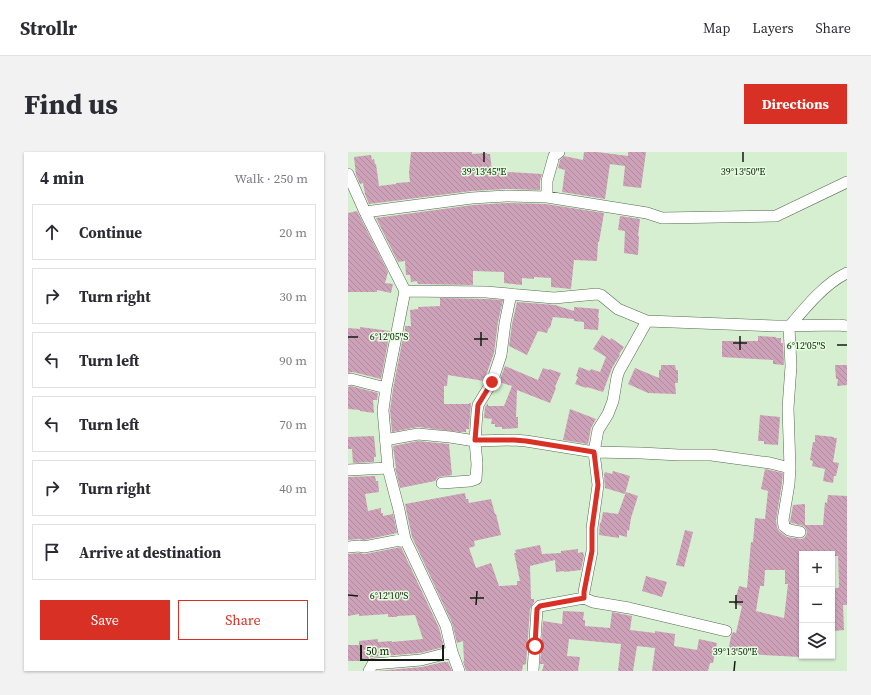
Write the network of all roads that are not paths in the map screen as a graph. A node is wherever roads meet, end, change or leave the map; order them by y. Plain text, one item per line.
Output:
1 (559, 152) edge
2 (348, 174) edge
3 (847, 182) edge
4 (547, 197) junction
5 (365, 212) junction
6 (847, 273) edge
7 (405, 291) junction
8 (511, 294) junction
9 (647, 321) junction
10 (847, 326) edge
11 (789, 327) junction
12 (348, 380) edge
13 (386, 388) junction
14 (385, 440) junction
15 (475, 440) junction
16 (594, 452) junction
17 (388, 468) junction
18 (790, 468) junction
19 (348, 470) edge
20 (442, 483) dead end
21 (800, 532) dead end
22 (404, 539) junction
23 (348, 547) edge
24 (584, 598) junction
25 (726, 631) dead end
26 (452, 652) junction
27 (369, 671) edge
28 (459, 671) edge
29 (533, 671) edge

1 - 4 street
2 - 5 street
3 - 4 street
4 - 5 street
5 - 7 street
6 - 11 street
7 - 8 street
7 - 13 street
8 - 9 street
8 - 15 street
9 - 11 street
9 - 16 street
10 - 11 street
11 - 18 street
12 - 13 street
13 - 14 street
14 - 15 street
14 - 17 street
15 - 16 street
15 - 20 street
16 - 18 street
16 - 24 street
17 - 19 street
17 - 22 street
18 - 21 street
22 - 23 street
22 - 26 street
24 - 25 street
24 - 29 street
26 - 27 street
26 - 28 street

